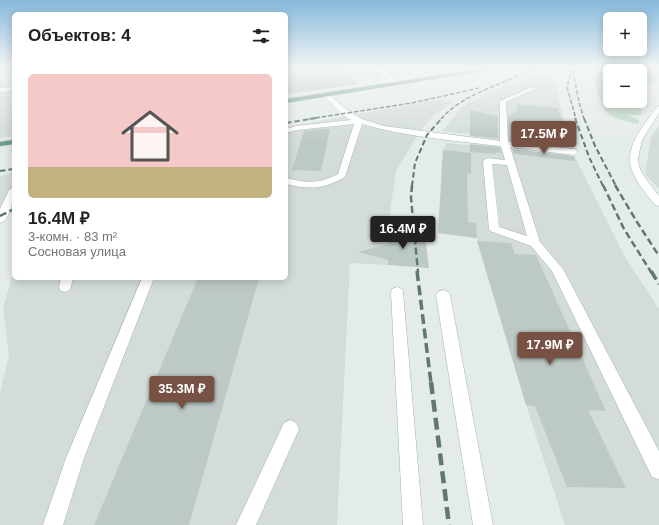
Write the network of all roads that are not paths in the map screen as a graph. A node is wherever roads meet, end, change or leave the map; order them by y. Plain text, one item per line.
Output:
1 (353, 92) edge
2 (525, 92) edge
3 (326, 96) junction
4 (288, 102) edge
5 (659, 108) edge
6 (359, 121) junction
7 (288, 131) edge
8 (12, 142) edge
9 (0, 144) edge
10 (506, 145) junction
11 (574, 152) dead end
12 (511, 163) junction
13 (288, 181) edge
14 (303, 185) junction
15 (288, 189) edge
16 (12, 192) edge
17 (12, 194) edge
18 (0, 198) edge
19 (659, 203) edge
20 (0, 220) edge
21 (535, 243) junction
22 (147, 280) edge
23 (397, 292) dead end
24 (443, 295) dead end
25 (290, 429) dead end
26 (659, 470) edge
27 (53, 525) edge
28 (246, 525) edge
29 (413, 525) edge
30 (483, 525) edge

1 - 3 main road
2 - 10 lane
3 - 4 main road
3 - 6 lane
5 - 19 lane
6 - 7 lane
6 - 10 lane
6 - 14 lane
8 - 9 main road
10 - 11 lane
10 - 12 lane
12 - 21 lane
12 - 21 lane
13 - 14 lane
14 - 15 lane
16 - 18 lane
17 - 20 lane
21 - 26 lane
22 - 27 lane
23 - 29 lane
24 - 30 lane
25 - 28 lane

